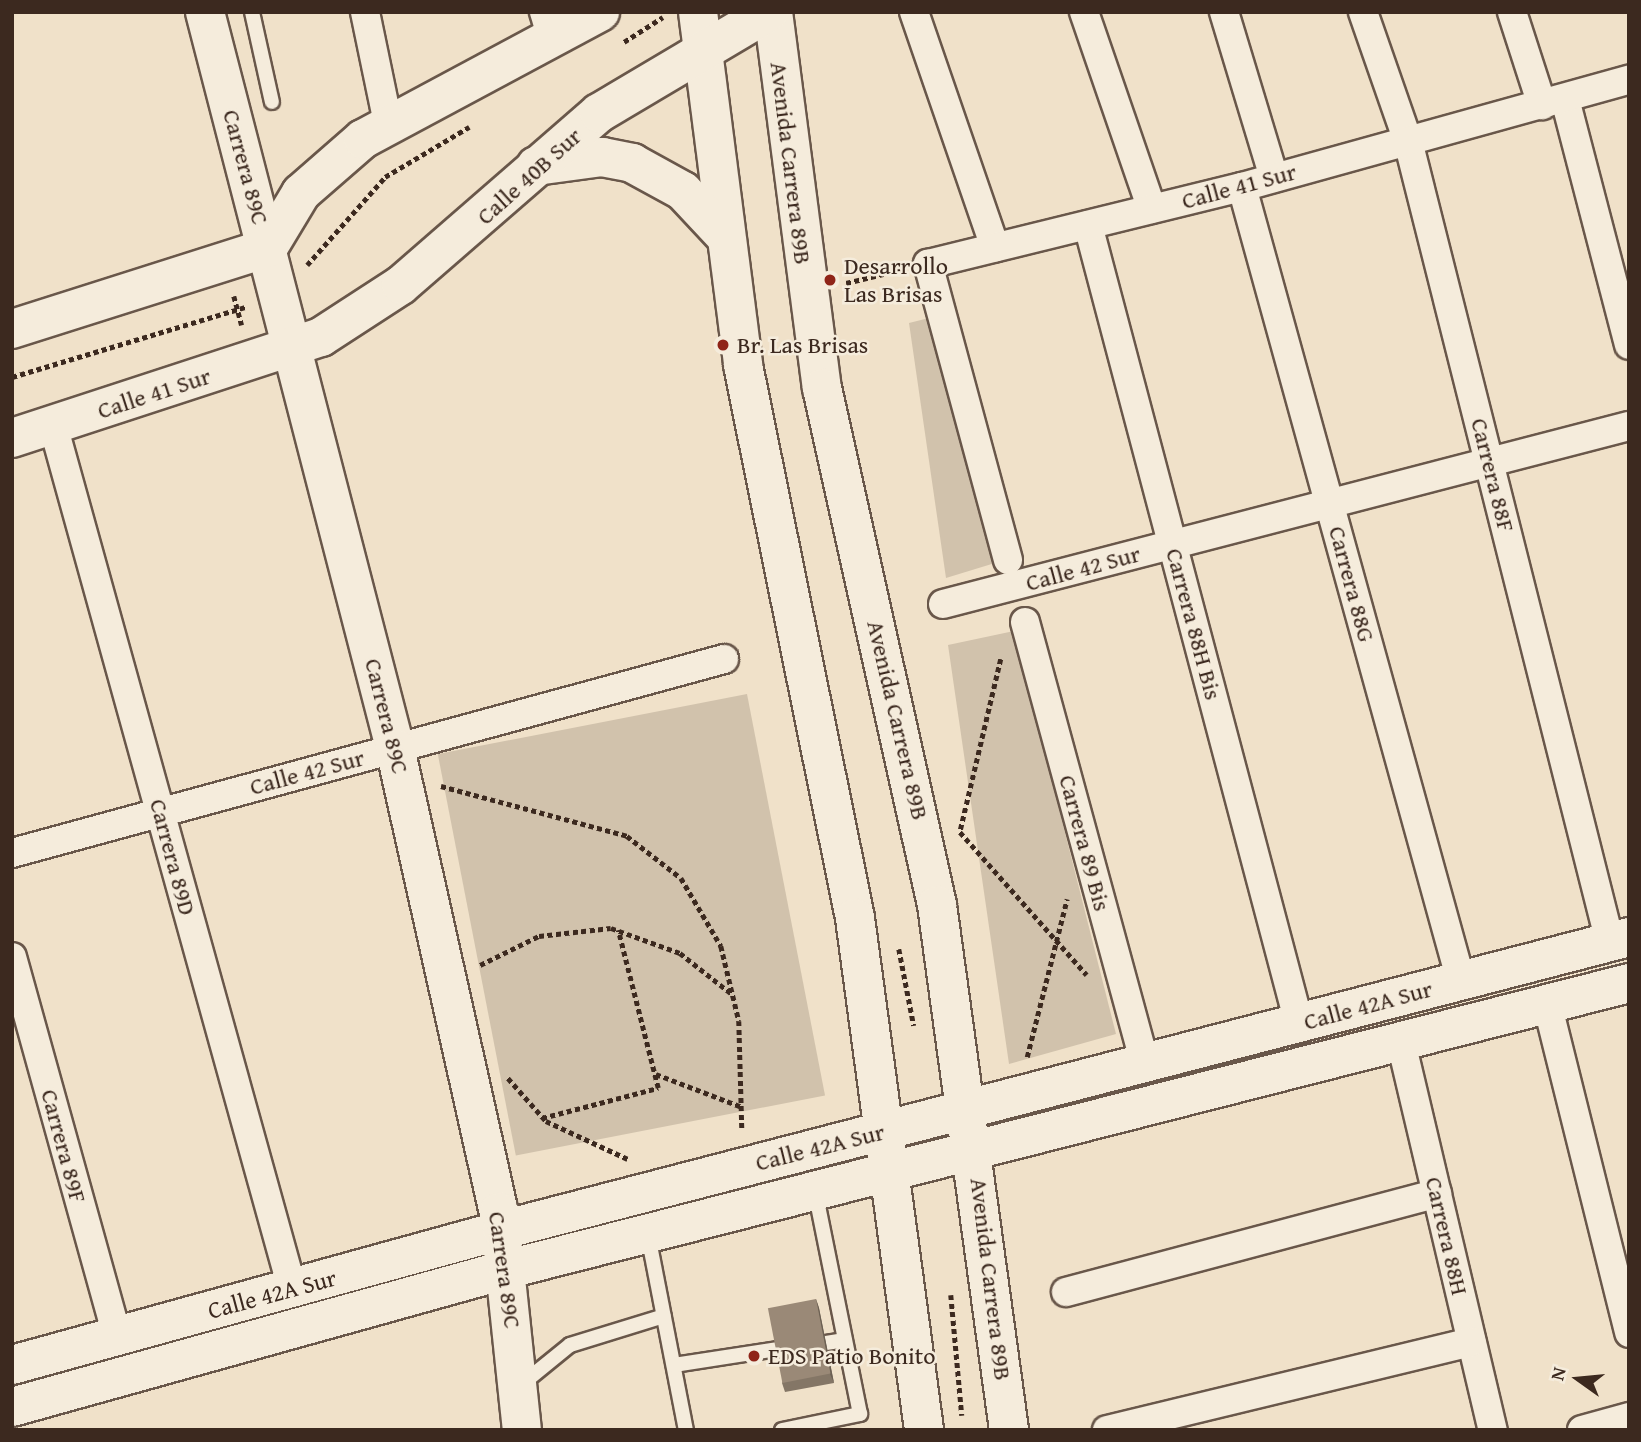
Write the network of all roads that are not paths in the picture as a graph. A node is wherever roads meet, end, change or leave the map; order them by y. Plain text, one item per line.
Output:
1 (205, 12) edge
2 (252, 12) edge
3 (365, 12) edge
4 (600, 12) edge
5 (698, 12) edge
6 (771, 12) edge
7 (915, 12) edge
8 (1084, 12) edge
9 (1224, 12) edge
10 (1363, 12) edge
11 (1512, 12) edge
12 (548, 25) edge
13 (701, 50) junction
14 (1629, 80) edge
15 (272, 102) dead end
16 (1553, 102) junction
17 (388, 123) junction
18 (1408, 141) junction
19 (536, 166) junction
20 (1274, 178) junction
21 (1242, 187) junction
22 (1152, 209) junction
23 (1088, 225) junction
24 (725, 236) junction
25 (996, 247) junction
26 (268, 248) junction
27 (12, 329) edge
28 (1629, 345) edge
29 (295, 349) junction
30 (53, 425) junction
31 (1629, 426) edge
32 (12, 438) edge
33 (1490, 463) junction
34 (1330, 504) junction
35 (1173, 545) junction
36 (1008, 560) dead end
37 (943, 604) dead end
38 (1025, 622) dead end
39 (724, 659) dead end
40 (395, 748) junction
41 (160, 812) junction
42 (12, 853) edge
43 (1619, 940) edge
44 (12, 957) edge
45 (1461, 981) junction
46 (1629, 983) edge
47 (1547, 1003) junction
48 (1299, 1023) junction
49 (1401, 1042) junction
50 (1145, 1063) junction
51 (968, 1109) junction
52 (887, 1130) junction
53 (974, 1150) junction
54 (892, 1171) junction
55 (815, 1191) junction
56 (1437, 1193) junction
57 (502, 1230) junction
58 (647, 1233) junction
59 (508, 1269) junction
60 (292, 1288) junction
61 (1066, 1292) dead end
62 (664, 1316) junction
63 (1629, 1333) edge
64 (117, 1336) junction
65 (845, 1340) junction
66 (1472, 1342) junction
67 (826, 1343) edge
68 (777, 1349) edge
69 (12, 1365) edge
70 (674, 1365) junction
71 (519, 1388) junction
72 (12, 1407) edge
73 (1629, 1418) edge
74 (522, 1430) edge
75 (686, 1430) edge
76 (782, 1430) edge
77 (924, 1430) edge
78 (1009, 1430) edge
79 (1107, 1430) edge
80 (1493, 1430) edge
81 (1582, 1430) edge

1 - 26 street, Carrera 89C
2 - 15 lane
3 - 17 street
4 - 12 street
5 - 13 street
6 - 13 street, Calle 40B Sur
6 - 51 street, Avenida Carrera 89B
7 - 25 street
8 - 22 street
9 - 20 street
10 - 18 street, Carrera 88F
11 - 16 street
12 - 17 street
13 - 19 street, Calle 40B Sur
13 - 24 street
14 - 16 street, Calle 41 Sur
16 - 18 street, Calle 41 Sur
16 - 28 street
17 - 26 street
18 - 20 street, Calle 41 Sur
18 - 33 street, Carrera 88F
19 - 24 street
19 - 29 street, Calle 40B Sur
20 - 21 street, Calle 41 Sur
21 - 22 street, Calle 41 Sur
21 - 34 street, Carrera 88G
22 - 23 street, Calle 41 Sur
23 - 25 street, Calle 41 Sur
23 - 35 street, Carrera 88H Bis
24 - 52 street
25 - 36 street, Calle 41 Sur
26 - 27 street
26 - 29 street, Carrera 89C
29 - 30 street, Calle 41 Sur
29 - 40 street, Carrera 89C
30 - 32 street, Calle 41 Sur
30 - 41 street, Carrera 89D
31 - 33 street, Calle 42 Sur
33 - 34 street, Calle 42 Sur
33 - 43 street, Carrera 88F
34 - 35 street, Calle 42 Sur
34 - 45 street, Carrera 88G
35 - 37 street, Calle 42 Sur
35 - 48 street, Carrera 88H Bis
38 - 50 street, Carrera 89 Bis
39 - 40 street, Calle 42 Sur
40 - 41 street, Calle 42 Sur
40 - 57 street, Carrera 89C
41 - 42 street, Calle 42 Sur
41 - 60 street, Carrera 89D
43 - 45 street, Calle 42A Sur
44 - 64 street, Carrera 89F
45 - 48 street, Calle 42A Sur
46 - 47 street, Calle 42A Sur
47 - 49 street, Calle 42A Sur
47 - 63 street
48 - 50 street, Calle 42A Sur
49 - 53 street, Calle 42A Sur
49 - 56 street, Carrera 88H
50 - 51 street, Calle 42A Sur
51 - 52 street, Calle 42A Sur
51 - 53 street, Avenida Carrera 89B
52 - 54 street
52 - 57 street, Calle 42A Sur
53 - 54 street, Calle 42A Sur
53 - 78 street, Avenida Carrera 89B
54 - 55 street, Calle 42A Sur
54 - 77 street
55 - 58 street, Calle 42A Sur
55 - 65 lane
56 - 61 street
56 - 66 street, Carrera 88H
57 - 59 street, Carrera 89C
57 - 60 street, Calle 42A Sur
58 - 59 street, Calle 42A Sur
58 - 62 lane
59 - 71 street, Carrera 89C
59 - 72 street, Calle 42A Sur
60 - 64 street, Calle 42A Sur
62 - 70 lane
62 - 71 lane
64 - 69 street, Calle 42A Sur
65 - 67 lane
65 - 76 lane
66 - 79 street
66 - 80 street, Carrera 88H
68 - 70 lane
70 - 75 lane
71 - 74 street, Carrera 89C
73 - 81 street

